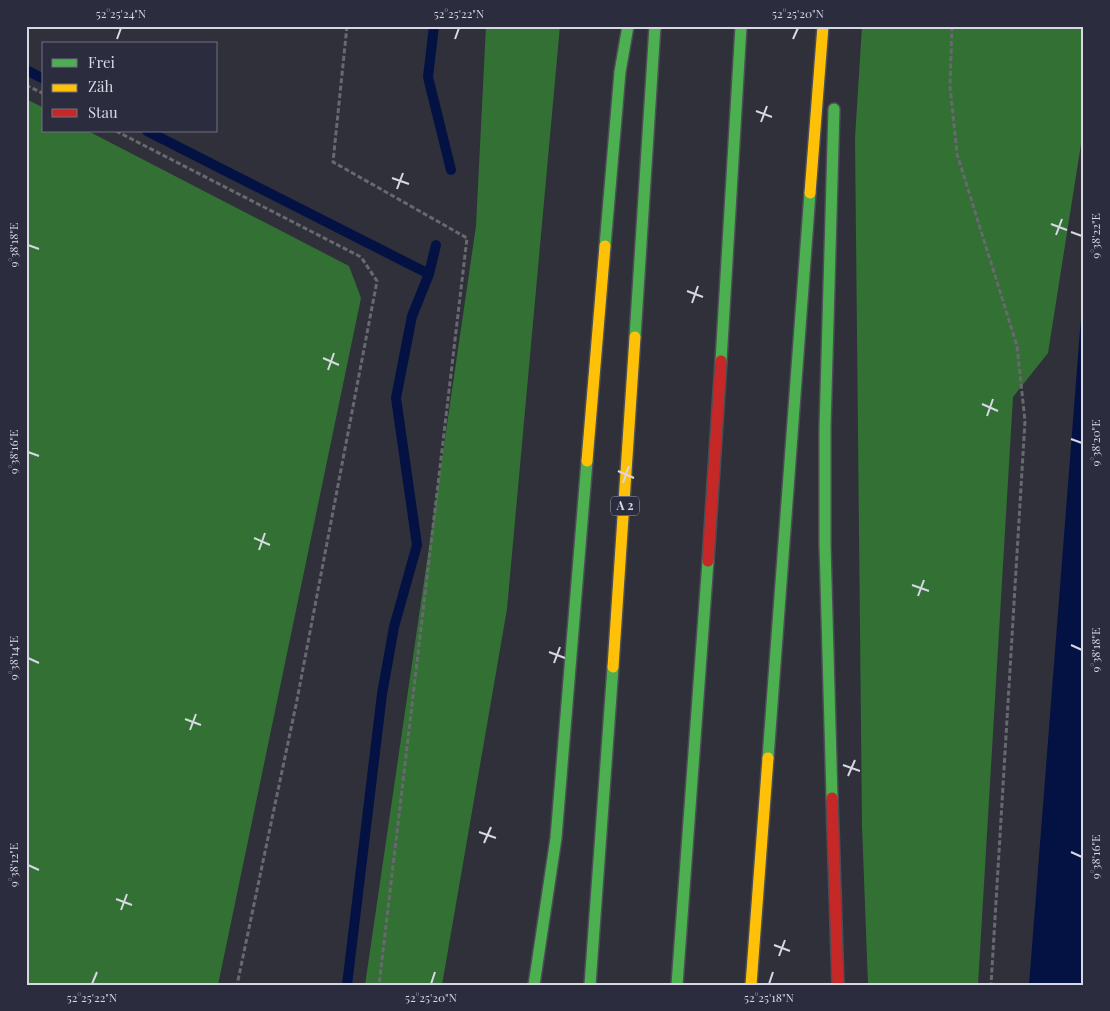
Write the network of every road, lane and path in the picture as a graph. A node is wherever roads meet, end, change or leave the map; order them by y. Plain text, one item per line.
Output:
1 (347, 26) edge
2 (628, 26) edge
3 (655, 26) edge
4 (741, 26) edge
5 (823, 26) edge
6 (952, 26) edge
7 (26, 84) edge
8 (42, 93) edge
9 (835, 95) dead end
10 (118, 132) edge
11 (237, 985) edge
12 (379, 985) edge
13 (534, 985) edge
14 (590, 985) edge
15 (676, 985) edge
16 (751, 985) edge
17 (838, 985) edge
18 (991, 985) edge

1 - 12 path
2 - 13 highway
3 - 14 highway, A 2
4 - 15 highway
5 - 16 highway
6 - 18 path
7 - 8 path
9 - 17 highway
10 - 11 path

